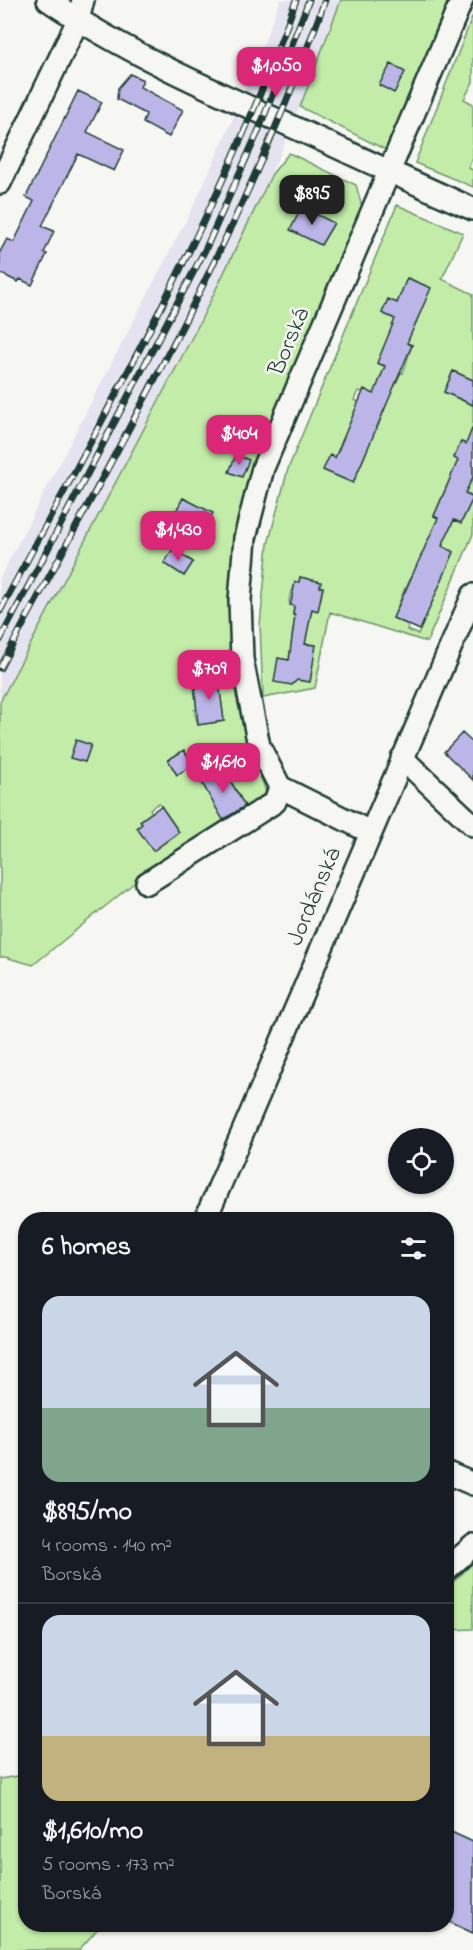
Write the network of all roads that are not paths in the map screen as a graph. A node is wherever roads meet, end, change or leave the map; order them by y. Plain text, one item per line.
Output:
1 (48, 0) edge
2 (462, 0) edge
3 (81, 10) edge
4 (390, 173) junction
5 (0, 183) edge
6 (473, 209) edge
7 (473, 595) edge
8 (402, 758) junction
9 (280, 787) junction
10 (473, 825) edge
11 (370, 832) junction
12 (147, 883) dead end
13 (208, 1212) edge
14 (454, 1476) edge
15 (473, 1484) edge
16 (473, 1546) edge
17 (454, 1563) edge

1 - 3 street
2 - 4 street, Borská
3 - 4 street
3 - 5 street
4 - 6 street
4 - 9 street, Borská
7 - 8 street, Jordánská
8 - 10 street
8 - 11 street, Jordánská
9 - 11 street
9 - 12 street
11 - 13 street, Jordánská
14 - 15 street
16 - 17 street

